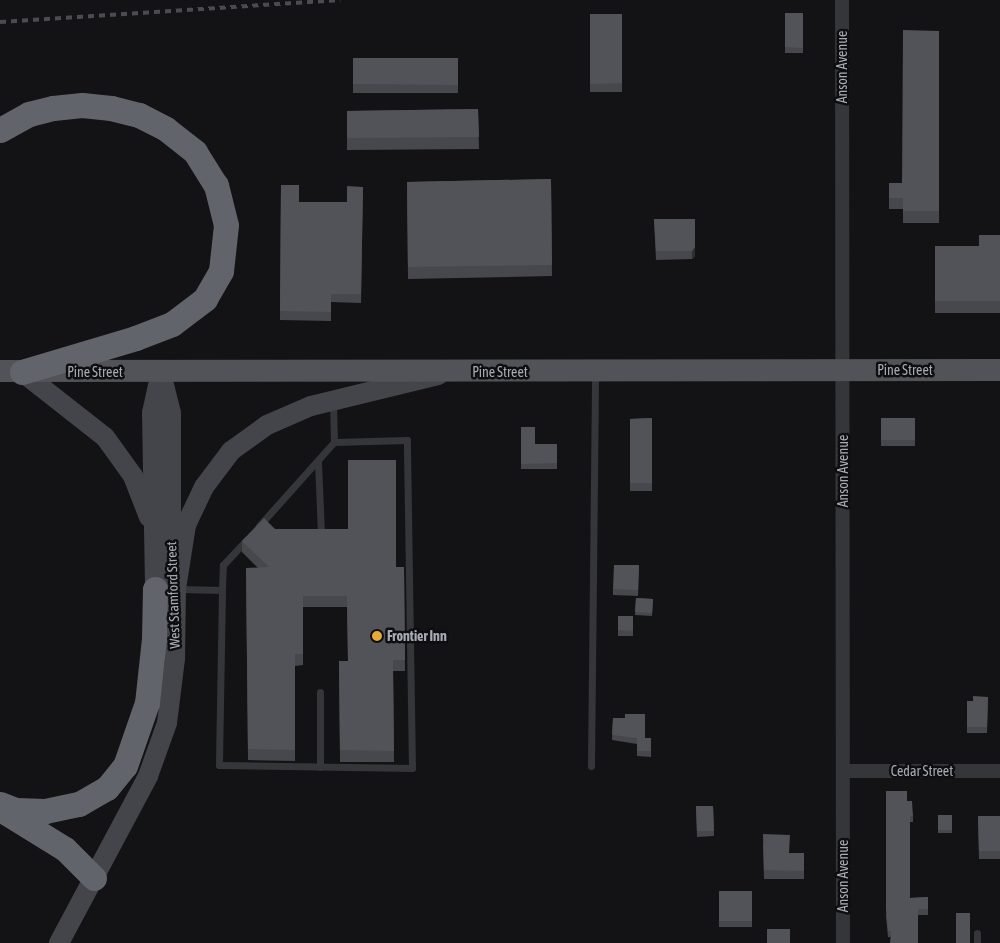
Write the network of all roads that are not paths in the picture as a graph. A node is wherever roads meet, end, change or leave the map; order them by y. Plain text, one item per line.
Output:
1 (842, 0) edge
2 (0, 130) edge
3 (844, 370) junction
4 (1000, 370) edge
5 (11, 372) edge
6 (161, 372) junction
7 (452, 372) junction
8 (595, 372) junction
9 (333, 401) junction
10 (334, 442) junction
11 (318, 462) junction
12 (321, 534) edge
13 (156, 550) junction
14 (165, 589) junction
15 (222, 590) junction
16 (320, 692) dead end
17 (591, 766) dead end
18 (320, 767) junction
19 (1000, 770) edge
20 (843, 771) junction
21 (0, 804) edge
22 (0, 809) edge
23 (94, 878) junction
24 (977, 933) dead end
25 (59, 943) edge
26 (844, 943) edge
27 (977, 943) edge

1 - 3 street, Anson Avenue
2 - 5 highway
3 - 4 main road, Pine Street
3 - 8 main road, Pine Street
3 - 20 street, Anson Avenue
5 - 6 main road, Pine Street
5 - 13 main road
6 - 7 main road, Pine Street
6 - 13 main road
6 - 14 main road, West Stamford Street
7 - 8 main road, Pine Street
7 - 9 main road
8 - 17 lane
9 - 10 lane
9 - 14 main road
10 - 11 lane
10 - 18 lane
11 - 12 lane
11 - 15 lane
13 - 14 main road
14 - 15 lane
14 - 21 highway
14 - 23 main road, West Stamford Street
15 - 18 lane
16 - 18 lane
19 - 20 street, Cedar Street
20 - 26 street, Anson Avenue
22 - 23 highway
23 - 25 main road, West Stamford Street
24 - 27 lane

